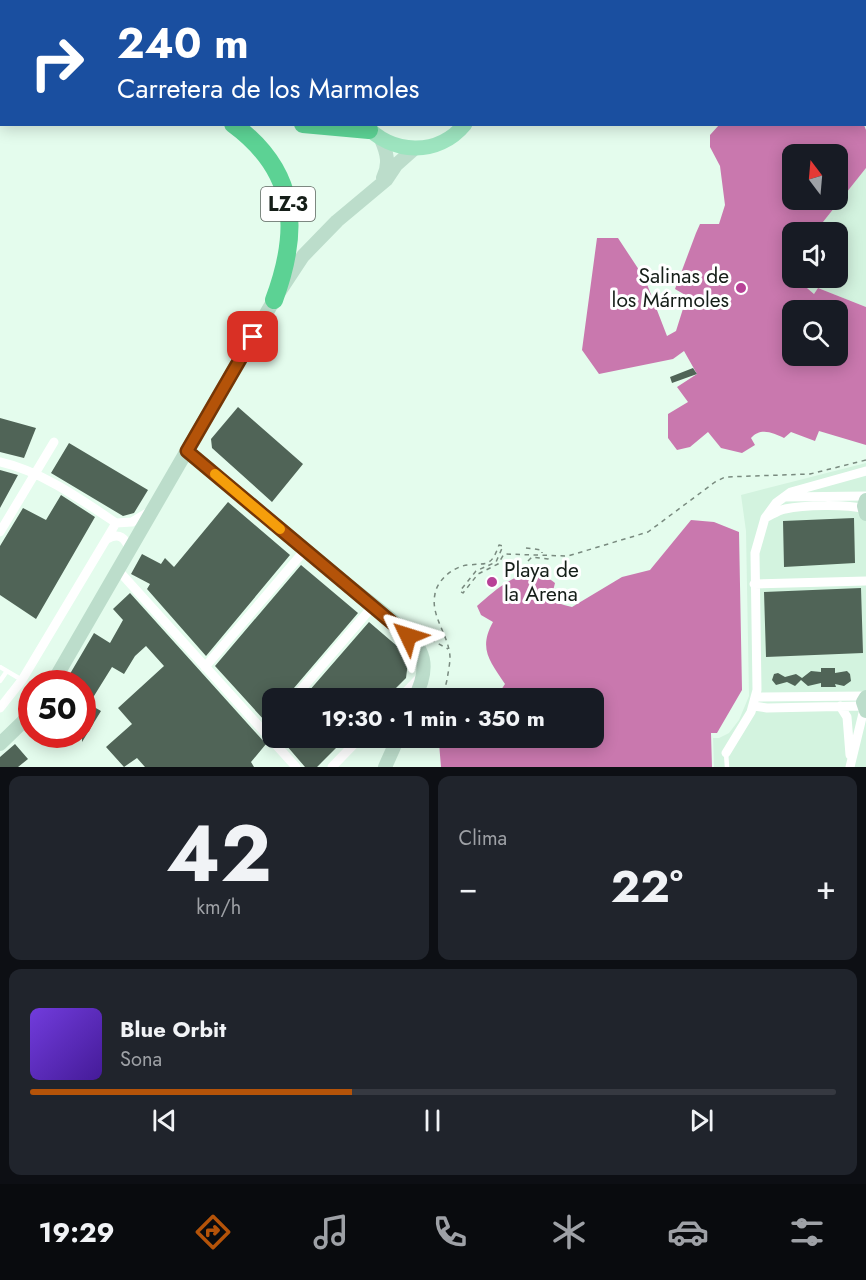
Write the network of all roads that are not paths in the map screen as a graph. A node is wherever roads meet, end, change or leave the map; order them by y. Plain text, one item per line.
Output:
1 (235, 126) edge
2 (319, 126) edge
3 (463, 126) edge
4 (372, 131) edge
5 (414, 149) junction
6 (377, 188) junction
7 (273, 300) junction
8 (54, 442) dead end
9 (187, 451) junction
10 (0, 462) edge
11 (866, 471) edge
12 (36, 474) junction
13 (782, 497) junction
14 (865, 508) edge
15 (154, 509) junction
16 (765, 518) junction
17 (116, 523) junction
18 (0, 532) edge
19 (107, 539) junction
20 (130, 550) junction
21 (305, 550) junction
22 (118, 570) junction
23 (866, 581) edge
24 (754, 584) junction
25 (374, 606) junction
26 (0, 667) edge
27 (205, 667) junction
28 (28, 670) edge
29 (60, 670) edge
30 (7, 671) junction
31 (424, 673) junction
32 (18, 678) edge
33 (0, 681) edge
34 (18, 685) edge
35 (303, 688) edge
36 (410, 688) edge
37 (420, 688) edge
38 (755, 702) junction
39 (865, 704) edge
40 (840, 706) junction
41 (0, 708) edge
42 (866, 725) edge
43 (18, 726) edge
44 (262, 730) edge
45 (858, 733) junction
46 (0, 744) edge
47 (279, 748) edge
48 (350, 748) edge
49 (394, 748) edge
50 (726, 753) joint
51 (850, 763) edge
52 (296, 767) edge
53 (332, 767) edge
54 (385, 767) edge
55 (727, 767) edge

1 - 7 highway, LZ-3
2 - 4 highway
3 - 5 main road
4 - 5 main road
4 - 6 main road
5 - 6 main road
6 - 7 main road
7 - 9 main road
8 - 12 street
9 - 15 main road
9 - 21 main road
10 - 12 street
11 - 13 street
12 - 17 street
12 - 18 street
13 - 14 street
13 - 16 street
14 - 16 street
15 - 17 street
15 - 20 main road
16 - 24 street
17 - 19 street
19 - 20 street
19 - 28 street
20 - 22 main road
21 - 25 main road
21 - 27 street
22 - 27 street
22 - 29 main road
23 - 24 street
24 - 38 street
25 - 31 main road
25 - 35 street
26 - 30 lane
27 - 44 street
30 - 32 lane
30 - 33 lane
31 - 36 street
31 - 37 main road
34 - 41 street
38 - 39 street
38 - 40 street
38 - 50 street
39 - 40 street
39 - 45 street
40 - 51 street
42 - 45 street
43 - 46 main road
45 - 51 street
47 - 52 street
48 - 53 street
49 - 54 main road
50 - 55 lane

